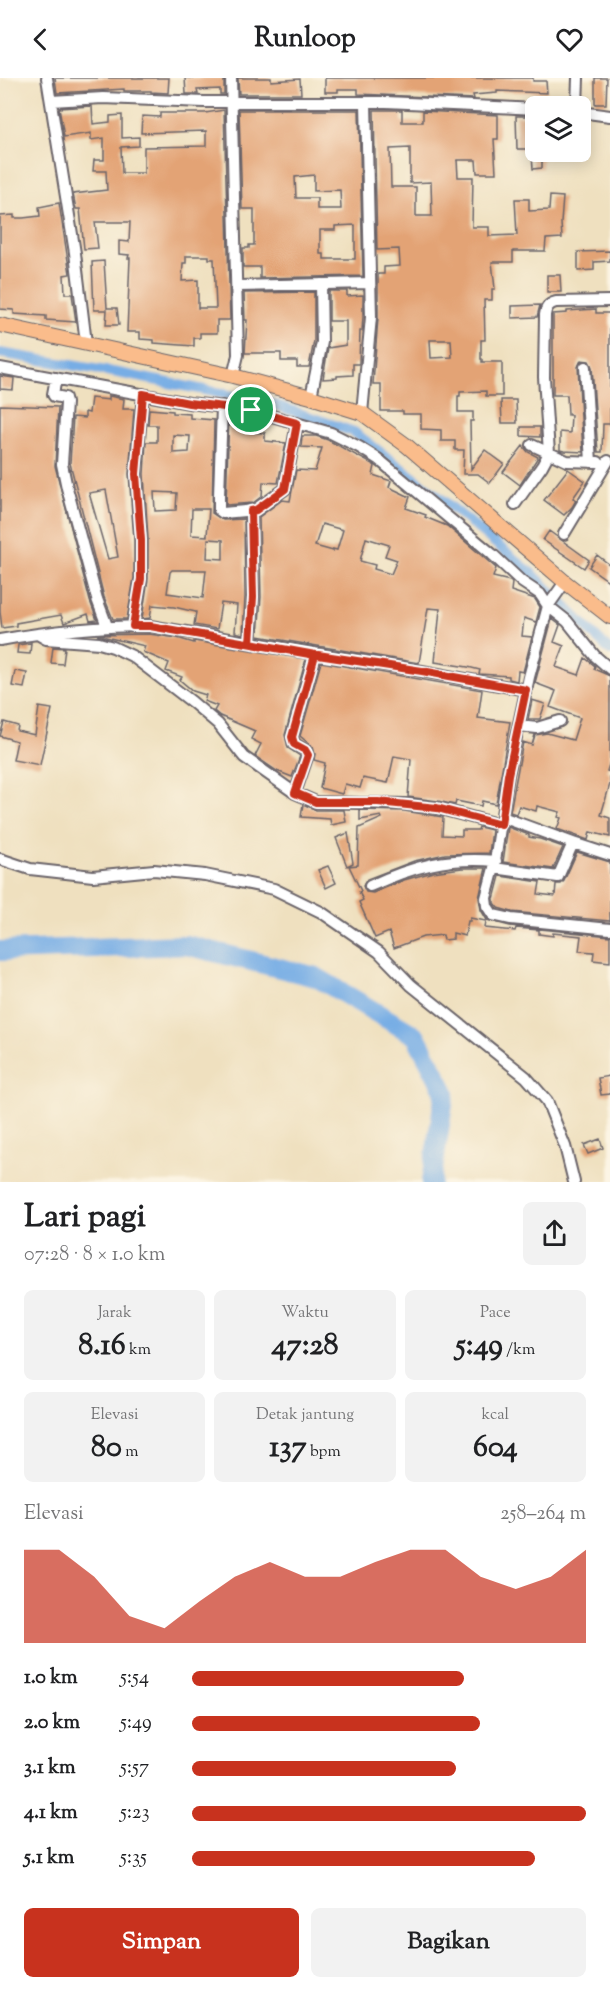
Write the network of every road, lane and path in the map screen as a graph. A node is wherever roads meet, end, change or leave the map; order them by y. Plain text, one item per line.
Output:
1 (47, 78) edge
2 (231, 78) edge
3 (578, 78) edge
4 (577, 96) edge
5 (51, 101) junction
6 (366, 102) junction
7 (231, 103) junction
8 (525, 108) edge
9 (591, 113) edge
10 (610, 116) edge
11 (370, 283) junction
12 (321, 284) junction
13 (237, 286) junction
14 (610, 301) edge
15 (0, 325) edge
16 (86, 343) junction
17 (585, 367) dead end
18 (0, 368) edge
19 (233, 376) junction
20 (56, 378) junction
21 (143, 394) junction
22 (311, 397) junction
23 (222, 406) junction
24 (362, 413) junction
25 (297, 423) junction
26 (532, 445) dead end
27 (549, 453) junction
28 (609, 461) edge
29 (591, 462) junction
30 (515, 504) dead end
31 (251, 511) junction
32 (564, 534) dead end
33 (563, 587) junction
34 (549, 604) junction
35 (610, 617) edge
36 (107, 626) junction
37 (133, 626) junction
38 (37, 634) junction
39 (0, 640) edge
40 (250, 643) junction
41 (315, 655) junction
42 (610, 669) edge
43 (526, 690) junction
44 (560, 721) dead end
45 (519, 726) junction
46 (295, 793) junction
47 (502, 821) junction
48 (573, 843) junction
49 (610, 855) edge
50 (0, 859) edge
51 (495, 864) junction
52 (370, 886) dead end
53 (610, 929) edge
54 (574, 1182) edge

1 - 5 street
2 - 7 street
3 - 4 street
5 - 7 street
5 - 16 street
6 - 7 street
6 - 8 street
6 - 11 street
7 - 13 street
9 - 10 street
11 - 12 street
11 - 24 street
12 - 13 street
12 - 22 street
13 - 19 street
14 - 27 street
15 - 16 main road
16 - 19 main road
17 - 29 street
18 - 20 street
19 - 22 main road
20 - 21 street
20 - 36 street
21 - 23 street
21 - 37 street
22 - 24 main road
23 - 25 street
23 - 31 street
24 - 33 main road
25 - 31 street
25 - 34 street
26 - 27 street
27 - 29 street
27 - 30 street
28 - 29 street
28 - 32 street
31 - 40 street
33 - 34 street
33 - 35 main road
34 - 42 street
34 - 43 street
36 - 37 street
36 - 38 street
37 - 40 street
38 - 39 street
38 - 46 street
40 - 41 street
41 - 43 street
41 - 46 street
43 - 45 street
44 - 45 street
45 - 47 street
46 - 47 street
47 - 48 street
47 - 51 street
48 - 49 street
48 - 51 street
50 - 54 street
51 - 52 street
51 - 53 street

